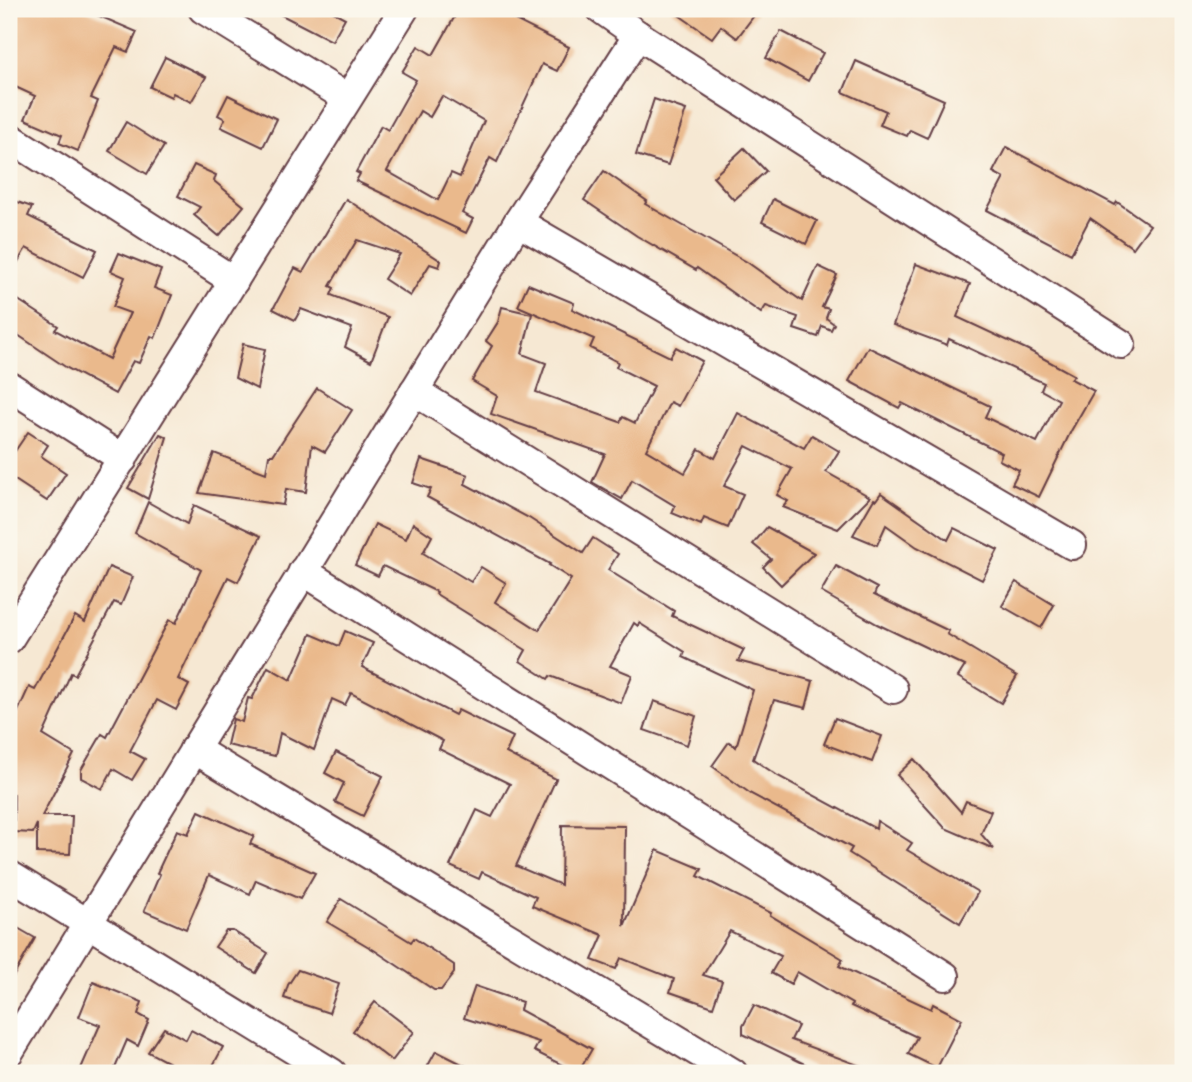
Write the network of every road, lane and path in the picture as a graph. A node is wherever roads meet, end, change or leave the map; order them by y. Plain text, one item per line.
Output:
1 (203, 9) edge
2 (404, 9) edge
3 (601, 9) edge
4 (638, 36) junction
5 (347, 98) junction
6 (9, 137) edge
7 (518, 222) junction
8 (234, 281) junction
9 (1121, 344) dead end
10 (9, 386) edge
11 (414, 391) junction
12 (123, 459) junction
13 (1072, 545) dead end
14 (303, 571) junction
15 (11, 632) edge
16 (893, 689) dead end
17 (194, 749) junction
18 (9, 875) edge
19 (86, 922) junction
20 (945, 976) dead end
21 (9, 1052) edge
22 (332, 1073) edge
23 (733, 1073) edge

1 - 5 street
2 - 5 street
3 - 4 street
4 - 7 street
4 - 9 street
5 - 8 street
6 - 8 street
7 - 11 street
7 - 13 street
8 - 12 street
10 - 12 street
11 - 14 street
11 - 16 street
12 - 15 street
14 - 17 street
14 - 20 street
17 - 19 street
17 - 23 street
18 - 19 street
19 - 21 street
19 - 22 street

